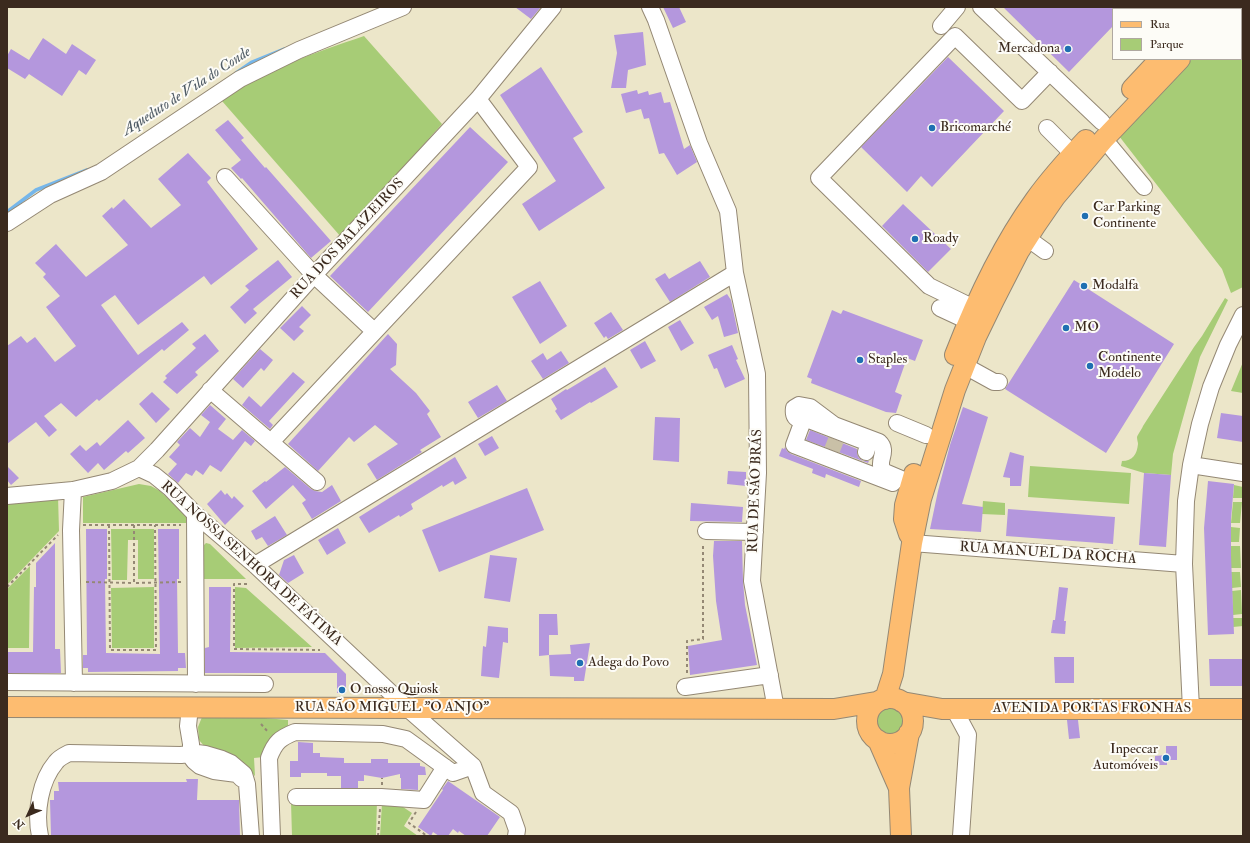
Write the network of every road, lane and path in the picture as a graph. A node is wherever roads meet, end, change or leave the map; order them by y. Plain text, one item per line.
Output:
1 (403, 7) edge
2 (553, 7) edge
3 (650, 7) edge
4 (957, 7) edge
5 (981, 7) edge
6 (941, 26) dead end
7 (1159, 60) edge
8 (1179, 60) edge
9 (1050, 72) junction
10 (478, 99) junction
11 (1047, 128) dead end
12 (1103, 131) junction
13 (1073, 154) junction
14 (225, 177) dead end
15 (1144, 186) dead end
16 (7, 223) edge
17 (1027, 238) junction
18 (1045, 251) dead end
19 (735, 273) junction
20 (314, 275) junction
21 (940, 308) dead end
22 (971, 314) junction
23 (1243, 315) edge
24 (374, 331) junction
25 (965, 366) junction
26 (999, 382) dead end
27 (210, 390) junction
28 (804, 418) junction
29 (897, 424) dead end
30 (926, 434) junction
31 (270, 442) junction
32 (834, 445) junction
33 (862, 461) junction
34 (1191, 465) junction
35 (139, 468) junction
36 (1243, 473) edge
37 (317, 482) dead end
38 (910, 486) junction
39 (73, 490) junction
40 (7, 496) edge
41 (191, 519) junction
42 (82, 525) dead end
43 (109, 525) junction
44 (134, 525) junction
45 (155, 525) junction
46 (755, 532) junction
47 (61, 533) dead end
48 (704, 534) joint
49 (912, 543) junction
50 (1184, 564) junction
51 (255, 565) junction
52 (83, 582) dead end
53 (156, 582) junction
54 (181, 582) dead end
55 (110, 583) junction
56 (134, 583) junction
57 (247, 584) dead end
58 (7, 587) edge
59 (320, 650) dead end
60 (770, 676) junction
61 (686, 680) joint
62 (7, 682) edge
63 (74, 683) junction
64 (132, 683) junction
65 (196, 684) junction
66 (265, 684) dead end
67 (891, 701) junction
68 (7, 706) edge
69 (130, 707) junction
70 (248, 707) junction
71 (407, 708) junction
72 (776, 709) junction
73 (834, 709) junction
74 (948, 709) junction
75 (1191, 709) junction
76 (1243, 709) edge
77 (189, 716) junction
78 (910, 729) junction
79 (874, 737) junction
80 (277, 743) junction
81 (183, 752) junction
82 (473, 766) junction
83 (449, 770) junction
84 (899, 788) junction
85 (483, 793) junction
86 (296, 797) dead end
87 (381, 797) junction
88 (416, 799) junction
89 (245, 832) edge
90 (40, 835) edge
91 (272, 836) edge
92 (378, 836) edge
93 (427, 836) edge
94 (516, 836) edge
95 (901, 836) edge
96 (961, 836) edge

1 - 16 street
2 - 10 street, RUA DOS BALAZEIROS
3 - 19 street, RUA DE SÃO BRÁS
4 - 6 street
5 - 9 street
7 - 12 main road
8 - 12 main road
9 - 12 street
9 - 22 street
10 - 20 street, RUA DOS BALAZEIROS
10 - 24 street
11 - 13 street
12 - 13 main road
12 - 15 street
12 - 17 main road
13 - 22 main road
14 - 20 street
17 - 18 street
17 - 25 main road
19 - 46 street, RUA DE SÃO BRÁS
19 - 51 street
20 - 24 street
20 - 27 street, RUA DOS BALAZEIROS
21 - 22 street
22 - 30 main road
23 - 34 street
24 - 31 street
25 - 26 street
25 - 49 main road
27 - 31 street
27 - 35 street, RUA DOS BALAZEIROS
28 - 32 street
28 - 32 street
28 - 38 street
29 - 30 street
30 - 38 main road
31 - 37 street
32 - 33 street
32 - 33 street
33 - 38 street
34 - 36 street
34 - 50 street
35 - 39 street
35 - 41 street, RUA NOSSA SENHORA DE FÁTIMA
38 - 49 main road
39 - 40 street
39 - 63 street
41 - 45 path
41 - 51 street, RUA NOSSA SENHORA DE FÁTIMA
41 - 65 street
42 - 43 path
43 - 44 path
43 - 55 path
44 - 45 path
44 - 56 path
45 - 53 path
46 - 48 street
46 - 60 street, RUA DE SÃO BRÁS
47 - 58 path
48 - 61 path
49 - 50 street, RUA MANUEL DA ROCHA
49 - 67 main road
50 - 75 street
51 - 71 street, RUA NOSSA SENHORA DE FÁTIMA
52 - 55 path
53 - 54 path
53 - 55 path
53 - 56 path
55 - 56 path
57 - 59 path
60 - 61 street
60 - 72 street, RUA DE SÃO BRÁS
62 - 63 street
63 - 64 street
64 - 65 street
64 - 69 street
65 - 66 street
67 - 73 main road, AVENIDA PORTAS FRONHAS
67 - 74 main road, AVENIDA PORTAS FRONHAS
67 - 78 main road
67 - 79 main road
68 - 69 main road, RUA SÃO MIGUEL "O ANJO"
69 - 77 main road, RUA SÃO MIGUEL "O ANJO"
70 - 71 main road, RUA SÃO MIGUEL "O ANJO"
70 - 77 main road, RUA SÃO MIGUEL "O ANJO"
70 - 80 path
71 - 72 main road, RUA SÃO MIGUEL "O ANJO"
71 - 82 street, RUA NOSSA SENHORA DE FÁTIMA
72 - 73 main road, AVENIDA PORTAS FRONHAS
73 - 79 main road
74 - 75 main road, AVENIDA PORTAS FRONHAS
74 - 78 main road, AVENIDA PORTAS FRONHAS
74 - 96 street
75 - 76 main road, AVENIDA PORTAS FRONHAS
77 - 81 street
77 - 81 street
78 - 79 main road
78 - 84 main road
79 - 84 main road
80 - 83 street
80 - 91 street
81 - 89 street
81 - 90 street
82 - 83 street
82 - 85 street
83 - 85 street
83 - 88 street
84 - 95 main road
85 - 94 street
86 - 87 street
87 - 88 street
87 - 92 path
88 - 93 path

